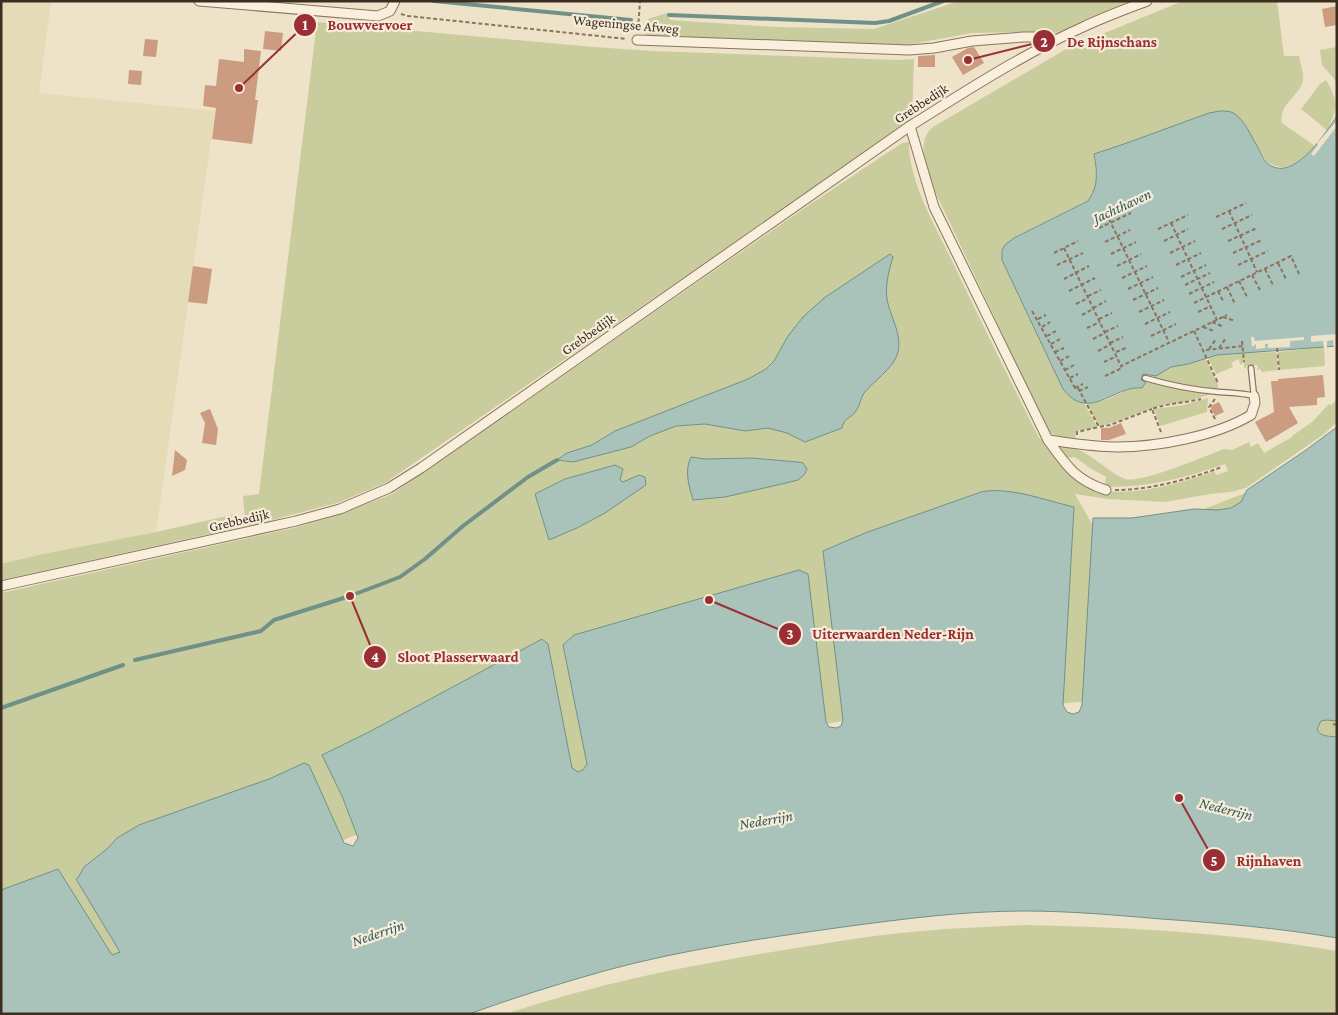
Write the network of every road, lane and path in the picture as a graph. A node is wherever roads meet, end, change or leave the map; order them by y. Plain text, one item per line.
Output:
1 (199, 1) edge
2 (395, 1) edge
3 (640, 1) edge
4 (1147, 1) edge
5 (390, 11) junction
6 (637, 40) junction
7 (1050, 44) junction
8 (910, 126) junction
9 (1246, 203) dead end
10 (1229, 211) junction
11 (1132, 212) dead end
12 (1188, 215) dead end
13 (1252, 216) dead end
14 (1216, 217) dead end
15 (1109, 219) dead end
16 (1111, 222) junction
17 (1171, 223) junction
18 (1234, 223) junction
19 (1099, 228) dead end
20 (1257, 228) dead end
21 (1158, 229) dead end
22 (1188, 229) dead end
23 (1222, 229) dead end
24 (1130, 230) dead end
25 (1176, 235) junction
26 (1240, 235) junction
27 (1117, 236) junction
28 (1262, 240) dead end
29 (1078, 241) dead end
30 (1164, 241) dead end
31 (1195, 241) dead end
32 (1228, 241) dead end
33 (1105, 242) dead end
34 (1136, 242) dead end
35 (1182, 247) junction
36 (1246, 247) junction
37 (1064, 248) junction
38 (1123, 248) junction
39 (1268, 251) dead end
40 (1054, 253) dead end
41 (1083, 253) dead end
42 (1170, 253) dead end
43 (1200, 253) dead end
44 (1233, 253) dead end
45 (1111, 254) dead end
46 (1141, 254) dead end
47 (1070, 259) junction
48 (1188, 259) junction
49 (1251, 259) junction
50 (1129, 260) junction
51 (1278, 262) junction
52 (1057, 265) dead end
53 (1176, 265) dead end
54 (1206, 265) dead end
55 (1238, 265) dead end
56 (1089, 266) dead end
57 (1116, 266) dead end
58 (1147, 266) dead end
59 (1265, 268) junction
60 (1194, 271) junction
61 (1135, 272) junction
62 (1257, 272) junction
63 (1076, 273) junction
64 (1210, 274) dead end
65 (1299, 274) dead end
66 (1252, 275) junction
67 (1153, 277) dead end
68 (1181, 277) dead end
69 (1064, 278) dead end
70 (1095, 278) dead end
71 (1122, 278) dead end
72 (1198, 279) junction
73 (1286, 279) dead end
74 (1239, 281) junction
75 (1214, 282) dead end
76 (1140, 283) junction
77 (1082, 285) junction
78 (1185, 285) dead end
79 (1273, 285) dead end
80 (1227, 287) junction
81 (1158, 288) dead end
82 (1202, 288) junction
83 (1128, 289) dead end
84 (1101, 290) dead end
85 (1069, 291) dead end
86 (1218, 291) junction
87 (1260, 292) dead end
88 (1146, 294) junction
89 (1189, 294) dead end
90 (1206, 296) junction
91 (1088, 297) junction
92 (1247, 297) dead end
93 (1133, 300) dead end
94 (1164, 300) dead end
95 (1106, 301) dead end
96 (1223, 302) dead end
97 (1194, 303) dead end
98 (1076, 304) dead end
99 (1235, 304) dead end
100 (1152, 306) junction
101 (1211, 306) junction
102 (1094, 308) junction
103 (1032, 311) dead end
104 (1139, 312) dead end
105 (1170, 312) dead end
106 (1198, 312) dead end
107 (1112, 313) dead end
108 (1046, 315) dead end
109 (1082, 315) dead end
110 (1227, 315) dead end
111 (1223, 317) junction
112 (1158, 318) junction
113 (1038, 319) junction
114 (1099, 320) junction
115 (1217, 320) junction
116 (1235, 321) dead end
117 (1050, 322) dead end
118 (1212, 322) junction
119 (1145, 324) dead end
120 (1176, 324) dead end
121 (1118, 326) dead end
122 (1224, 326) dead end
123 (1042, 327) junction
124 (1203, 327) junction
125 (1087, 328) dead end
126 (1163, 330) junction
127 (1056, 331) dead end
128 (1194, 331) junction
129 (1214, 331) dead end
130 (1105, 333) junction
131 (1047, 336) junction
132 (1151, 336) dead end
133 (1123, 337) dead end
134 (1226, 338) dead end
135 (1060, 339) dead end
136 (1093, 339) dead end
137 (1216, 339) dead end
138 (1242, 341) dead end
139 (1169, 343) junction
140 (1051, 344) junction
141 (1111, 344) junction
142 (1243, 346) junction
143 (1128, 347) dead end
144 (1064, 348) dead end
145 (1219, 348) junction
146 (1277, 348) dead end
147 (1098, 351) dead end
148 (1056, 352) junction
149 (1116, 354) junction
150 (1069, 356) dead end
151 (1060, 361) junction
152 (1104, 362) dead end
153 (1244, 362) dead end
154 (1074, 365) dead end
155 (1121, 366) junction
156 (1251, 368) dead end
157 (1212, 369) dead end
158 (1065, 370) junction
159 (1278, 370) dead end
160 (1078, 374) dead end
161 (1105, 376) dead end
162 (1070, 378) junction
163 (1145, 378) dead end
164 (1083, 384) dead end
165 (1088, 387) dead end
166 (1075, 388) junction
167 (1079, 391) junction
168 (1218, 394) dead end
169 (1212, 396) dead end
170 (1254, 396) junction
171 (1206, 397) dead end
172 (1152, 409) junction
173 (1099, 427) junction
174 (1048, 440) junction
175 (1163, 442) junction
176 (1075, 444) junction
177 (1222, 467) dead end
178 (1106, 490) joint
179 (1, 586) edge
180 (1333, 724) dead end
181 (1337, 725) edge

1 - 5 street
2 - 5 street
3 - 6 path
4 - 7 street, Grebbedijk
5 - 6 path, Wageningse Afweg
6 - 7 street, Wageningse Afweg
7 - 8 street, Grebbedijk
8 - 174 street
8 - 179 street, Grebbedijk
9 - 10 path
10 - 14 path
10 - 18 path
11 - 16 path
12 - 17 path
13 - 18 path
15 - 16 path
16 - 19 path
16 - 27 path
17 - 21 path
17 - 25 path
18 - 23 path
18 - 26 path
20 - 26 path
22 - 25 path
24 - 27 path
25 - 30 path
25 - 35 path
26 - 32 path
26 - 36 path
27 - 33 path
27 - 38 path
28 - 36 path
29 - 37 path
31 - 35 path
34 - 38 path
35 - 42 path
35 - 48 path
36 - 44 path
36 - 49 path
37 - 40 path
37 - 47 path
38 - 45 path
38 - 50 path
39 - 49 path
41 - 47 path
43 - 48 path
46 - 50 path
47 - 52 path
47 - 63 path
48 - 53 path
48 - 60 path
49 - 55 path
49 - 62 path
50 - 57 path
50 - 61 path
51 - 59 path
51 - 65 path
51 - 73 path
54 - 60 path
56 - 63 path
58 - 61 path
59 - 62 path
59 - 79 path
60 - 68 path
60 - 72 path
61 - 71 path
61 - 76 path
62 - 66 path
63 - 69 path
63 - 77 path
64 - 72 path
66 - 74 path
66 - 87 path
67 - 76 path
70 - 77 path
72 - 78 path
72 - 82 path
74 - 80 path
74 - 92 path
75 - 82 path
76 - 83 path
76 - 88 path
77 - 85 path
77 - 91 path
80 - 86 path
80 - 99 path
81 - 88 path
82 - 89 path
82 - 90 path
84 - 91 path
86 - 90 path
86 - 96 path
88 - 93 path
88 - 100 path
90 - 97 path
90 - 101 path
91 - 98 path
91 - 102 path
94 - 100 path
95 - 102 path
100 - 104 path
100 - 112 path
101 - 106 path
101 - 115 path
102 - 109 path
102 - 114 path
103 - 113 path
105 - 112 path
107 - 114 path
108 - 113 path
110 - 111 path
111 - 115 path
111 - 116 path
112 - 119 path
112 - 126 path
113 - 123 path
114 - 125 path
114 - 130 path
115 - 118 path
117 - 123 path
118 - 122 path
118 - 124 path
120 - 126 path
121 - 130 path
123 - 131 path
124 - 128 path
124 - 129 path
126 - 132 path
126 - 139 path
127 - 131 path
128 - 139 path
128 - 157 path
130 - 136 path
130 - 141 path
131 - 140 path
133 - 141 path
134 - 145 path
135 - 140 path
137 - 145 path
138 - 142 path
139 - 155 path
140 - 148 path
141 - 147 path
141 - 149 path
142 - 145 path
142 - 153 path
143 - 149 path
144 - 148 path
146 - 159 path
148 - 151 path
149 - 152 path
149 - 155 path
150 - 151 path
151 - 158 path
154 - 158 path
155 - 161 path
156 - 170 lane
158 - 162 path
160 - 162 path
162 - 166 path
163 - 170 lane
164 - 166 path
165 - 167 path
166 - 167 path
167 - 173 path
168 - 169 path
170 - 175 street
171 - 172 path
172 - 173 path
172 - 175 path
173 - 176 path
174 - 176 street
174 - 178 street
175 - 176 street
177 - 178 path
180 - 181 path

